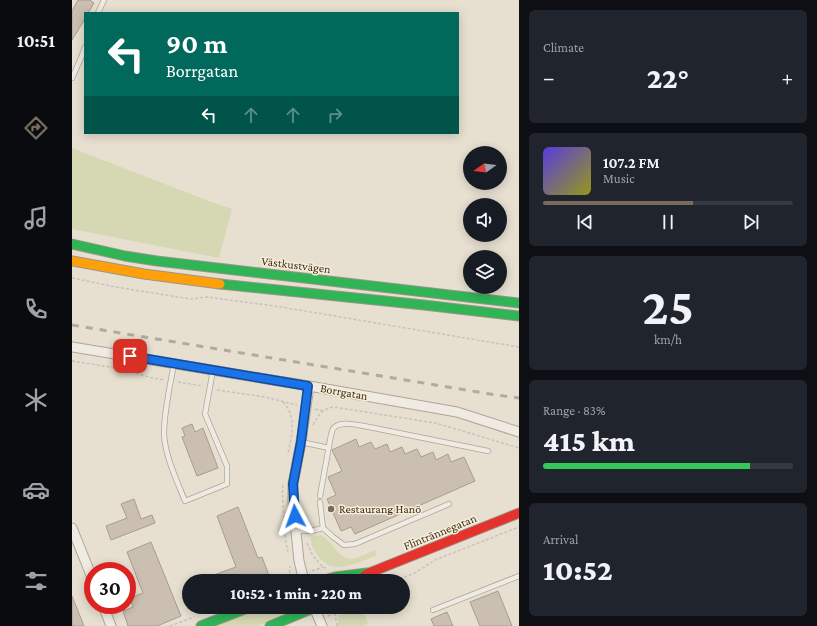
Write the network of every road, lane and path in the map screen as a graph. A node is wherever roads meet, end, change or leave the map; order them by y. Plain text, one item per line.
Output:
1 (104, 0) edge
2 (98, 12) edge
3 (84, 50) edge
4 (72, 78) edge
5 (72, 244) edge
6 (72, 261) edge
7 (72, 278) edge
8 (519, 303) edge
9 (519, 316) edge
10 (72, 347) edge
11 (519, 347) edge
12 (174, 364) junction
13 (213, 370) junction
14 (308, 386) junction
15 (312, 428) dead end
16 (519, 432) edge
17 (301, 442) junction
18 (329, 448) junction
19 (519, 448) edge
20 (488, 450) dead end
21 (320, 496) dead end
22 (320, 502) dead end
23 (449, 504) dead end
24 (519, 514) edge
25 (519, 527) edge
26 (72, 528) edge
27 (323, 528) junction
28 (300, 531) junction
29 (86, 562) edge
30 (328, 568) dead end
31 (414, 569) dead end
32 (369, 573) joint
33 (415, 573) junction
34 (302, 574) edge
35 (360, 574) edge
36 (410, 575) edge
37 (519, 576) edge
38 (433, 610) dead end
39 (107, 614) edge
40 (232, 614) edge
41 (298, 614) edge
42 (318, 614) edge
43 (335, 614) edge
44 (112, 626) edge
45 (201, 626) edge
46 (270, 626) edge
47 (322, 626) edge
48 (337, 626) edge

1 - 2 lane
3 - 4 lane
5 - 8 main road, Västkustvägen
6 - 9 main road
7 - 11 path
10 - 12 street, Borrgatan
12 - 13 street, Borrgatan
12 - 13 lane
13 - 14 street, Borrgatan
14 - 16 street, Borrgatan
14 - 17 street
15 - 19 path
17 - 18 lane
17 - 28 street
18 - 20 lane
18 - 21 lane
22 - 27 lane
23 - 27 lane
24 - 32 main road, Flintrännegatan
25 - 33 path
26 - 29 street
27 - 28 lane
28 - 30 path
28 - 34 street
31 - 33 path
32 - 35 main road, Flintrännegatan
33 - 36 path
37 - 38 lane
39 - 44 street
40 - 45 main road
41 - 46 main road
42 - 47 street
43 - 48 path

